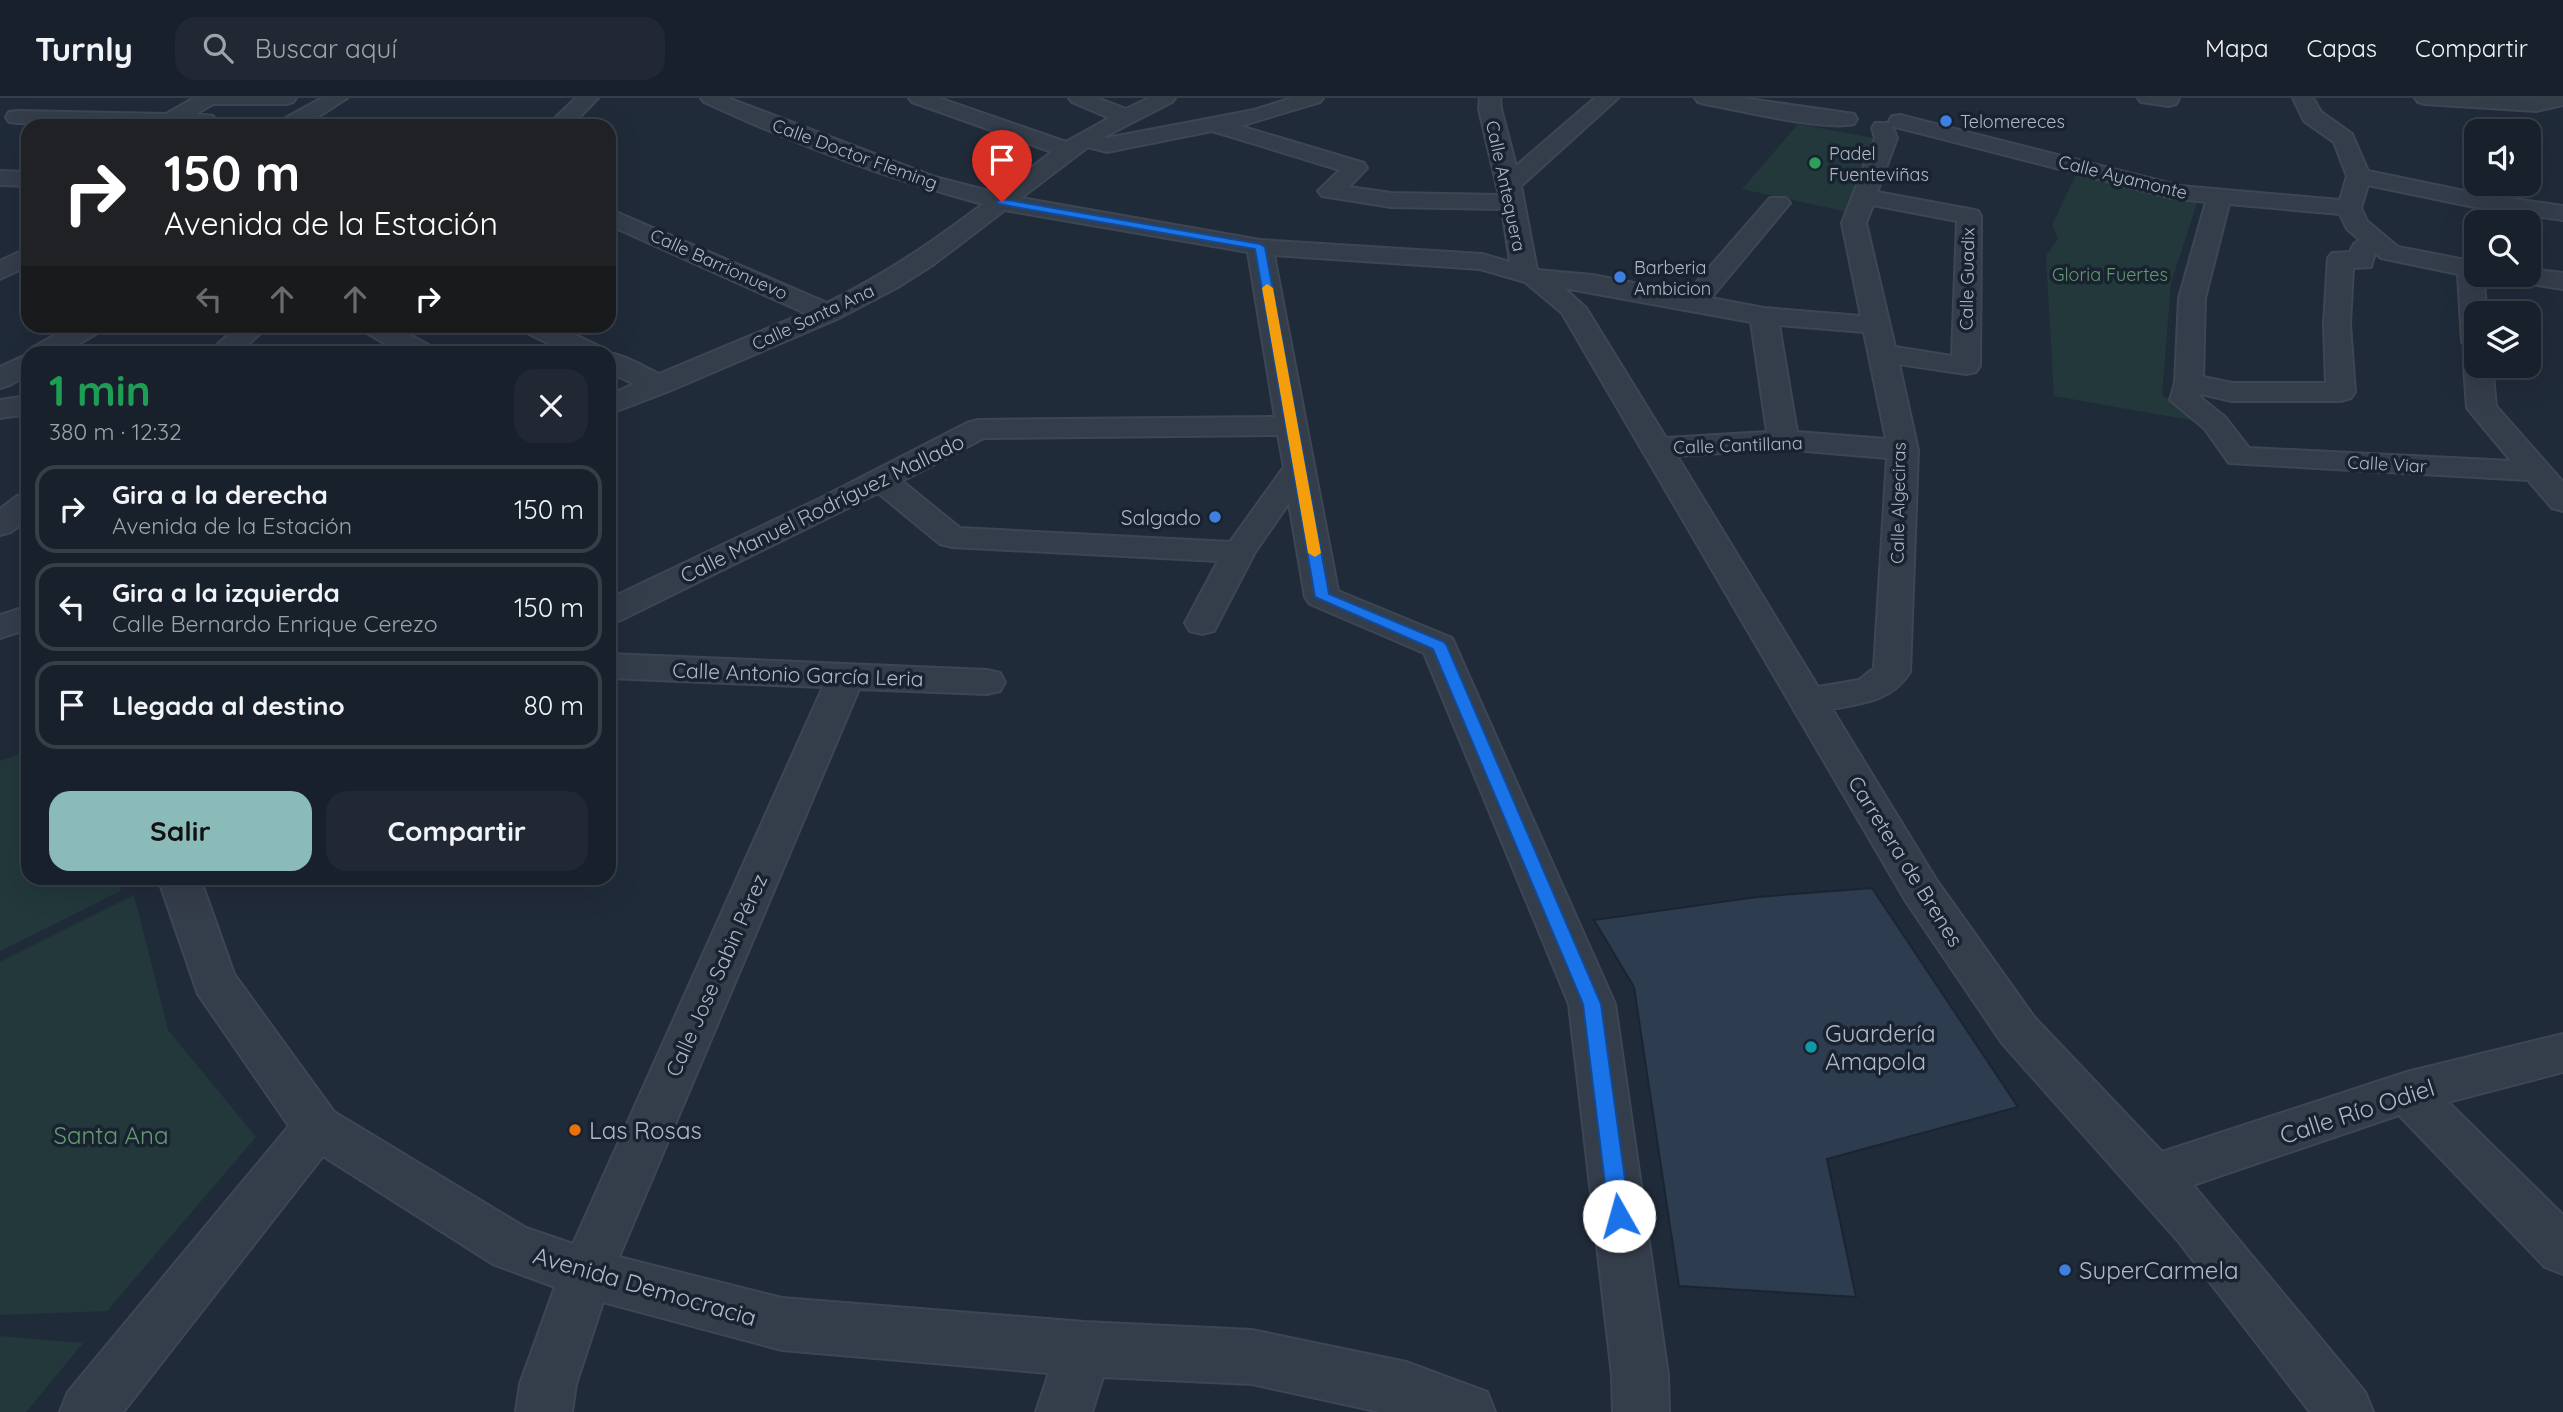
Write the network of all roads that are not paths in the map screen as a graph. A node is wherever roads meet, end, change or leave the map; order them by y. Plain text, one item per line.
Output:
1 (44, 98) edge
2 (286, 98) edge
3 (337, 98) edge
4 (588, 98) edge
5 (711, 98) edge
6 (919, 98) edge
7 (1080, 98) edge
8 (1165, 98) edge
9 (1313, 98) edge
10 (1490, 98) edge
11 (1608, 98) edge
12 (1704, 98) edge
13 (2303, 98) edge
14 (2425, 98) edge
15 (2563, 99) edge
16 (778, 102) dead end
17 (744, 113) junction
18 (1882, 116) junction
19 (1126, 117) junction
20 (172, 119) edge
21 (300, 119) edge
22 (566, 119) edge
23 (9, 122) edge
24 (1213, 124) junction
25 (1076, 144) junction
26 (2359, 176) junction
27 (0, 178) edge
28 (21, 179) edge
29 (1510, 193) junction
30 (1865, 197) junction
31 (2219, 198) junction
32 (1002, 202) junction
33 (1778, 203) dead end
34 (2349, 208) junction
35 (2563, 213) edge
36 (616, 219) edge
37 (2375, 242) junction
38 (1260, 247) junction
39 (21, 260) edge
40 (2464, 268) edge
41 (0, 271) edge
42 (1530, 275) junction
43 (2541, 278) edge
44 (2563, 281) edge
45 (1661, 297) junction
46 (1694, 303) junction
47 (1573, 308) junction
48 (828, 313) junction
49 (1765, 316) junction
50 (1877, 325) junction
51 (77, 333) edge
52 (246, 333) edge
53 (387, 333) edge
54 (550, 333) edge
55 (55, 346) edge
56 (230, 346) edge
57 (410, 346) edge
58 (576, 346) edge
59 (1884, 354) junction
60 (616, 364) edge
61 (21, 366) edge
62 (2479, 378) edge
63 (0, 379) edge
64 (2189, 383) junction
65 (659, 385) junction
66 (616, 402) edge
67 (21, 406) edge
68 (0, 409) edge
69 (1292, 426) junction
70 (1783, 440) junction
71 (1657, 448) junction
72 (1903, 450) junction
73 (1299, 467) junction
74 (2534, 471) junction
75 (881, 480) junction
76 (2563, 501) edge
77 (21, 508) edge
78 (0, 524) edge
79 (1239, 552) junction
80 (616, 609) edge
81 (21, 619) edge
82 (1202, 622) dead end
83 (0, 626) edge
84 (616, 666) edge
85 (846, 676) junction
86 (987, 682) dead end
87 (1808, 701) junction
88 (181, 885) edge
89 (2563, 1053) edge
90 (2407, 1093) junction
91 (317, 1127) junction
92 (2153, 1177) junction
93 (2563, 1250) edge
94 (586, 1273) junction
95 (1084, 1349) junction
96 (88, 1412) edge
97 (544, 1412) edge
98 (1064, 1412) edge
99 (1467, 1412) edge
100 (1641, 1412) edge
101 (2345, 1412) edge

1 - 23 street
2 - 20 street
3 - 21 street
4 - 22 street
5 - 17 street, Calle Doctor Fleming
6 - 25 street
7 - 19 street
8 - 19 street, Calle Santa Ana
9 - 24 street
10 - 29 street, Calle Antequera
11 - 29 street
12 - 18 street
13 - 26 street
14 - 15 street
16 - 17 street
17 - 32 street, Calle Doctor Fleming
18 - 30 street, Calle Algeciras
18 - 31 street, Calle Ayamonte
19 - 25 street, Calle Santa Ana
24 - 25 street
24 - 29 street
25 - 32 street, Calle Santa Ana
26 - 34 street
26 - 35 street
27 - 28 street
29 - 42 street, Calle Antequera
30 - 50 street, Calle Algeciras
30 - 59 street, Calle Guadix
31 - 34 street, Calle Ayamonte
31 - 64 street
32 - 38 street, Calle Doctor Fleming
32 - 48 street, Calle Santa Ana
33 - 46 street
34 - 37 street
36 - 48 street, Calle Barrionuevo
37 - 40 street
37 - 64 street
38 - 42 street, Calle Doctor Fleming
38 - 69 street
39 - 41 street
42 - 45 street
42 - 47 street, Carretera de Brenes
43 - 44 street
45 - 46 street
45 - 47 street
46 - 49 street
47 - 71 street, Carretera de Brenes
48 - 65 street, Calle Santa Ana
49 - 50 street
49 - 70 street
50 - 59 street, Calle Algeciras
51 - 55 street
52 - 56 street
53 - 57 street
54 - 58 street
59 - 72 street, Calle Algeciras
60 - 65 street
61 - 63 street
62 - 74 street
64 - 74 street, Calle Viar
65 - 66 street, Calle Santa Ana
67 - 68 street
69 - 73 street
69 - 75 street, Calle Manuel Rodríguez Mallado
70 - 71 street, Calle Cantillana
70 - 72 street, Calle Cantillana
71 - 87 street, Carretera de Brenes
72 - 87 street, Calle Algeciras
73 - 79 street
73 - 100 street
74 - 76 street
75 - 79 street
75 - 80 street, Calle Manuel Rodríguez Mallado
77 - 78 street
79 - 82 street
81 - 83 street
84 - 85 street, Calle Antonio García Leria
85 - 86 street, Calle Antonio García Leria
85 - 94 street, Calle Jose Sabin Pérez
87 - 92 street, Carretera de Brenes
88 - 91 street, Avenida Democracia
89 - 90 street, Calle Río Odiel
90 - 92 street, Calle Río Odiel
90 - 93 street
91 - 94 street, Avenida Democracia
91 - 96 street
92 - 101 street, Carretera de Brenes
94 - 95 street, Avenida Democracia
94 - 97 street, Calle Jose Sabin Pérez
95 - 98 street
95 - 99 street, Avenida Democracia

